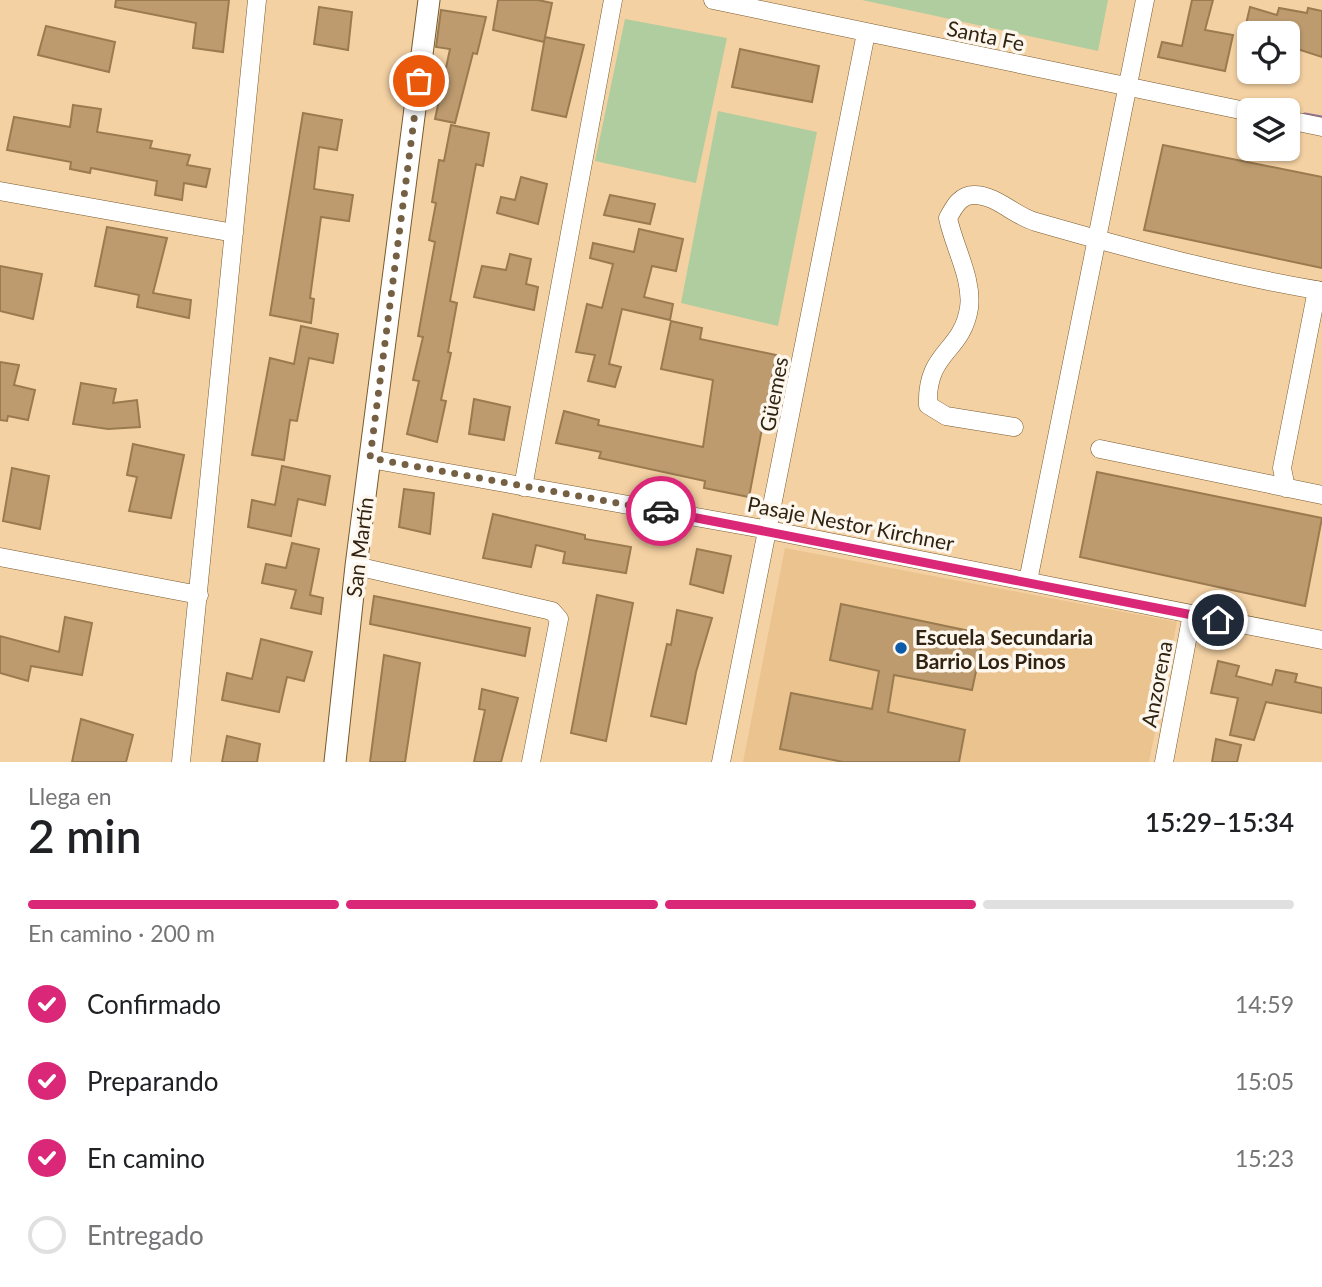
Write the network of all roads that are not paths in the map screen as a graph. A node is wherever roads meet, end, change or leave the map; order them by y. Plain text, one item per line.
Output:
1 (257, 0) edge
2 (429, 0) edge
3 (613, 0) edge
4 (713, 0) edge
5 (1145, 0) edge
6 (866, 33) junction
7 (1128, 86) junction
8 (1237, 109) edge
9 (1300, 122) edge
10 (1322, 127) edge
11 (0, 191) edge
12 (234, 233) junction
13 (1097, 240) junction
14 (1320, 290) edge
15 (1014, 428) dead end
16 (1100, 449) dead end
17 (370, 458) junction
18 (523, 487) junction
19 (1286, 488) junction
20 (1322, 495) edge
21 (769, 530) junction
22 (0, 557) edge
23 (356, 566) junction
24 (1028, 582) junction
25 (199, 595) junction
26 (1192, 614) junction
27 (1322, 640) edge
28 (181, 762) edge
29 (335, 762) edge
30 (531, 762) edge
31 (721, 762) edge
32 (1164, 762) edge

1 - 12 street
2 - 17 street, San Martín
3 - 18 street
4 - 6 street, Santa Fe
5 - 7 street
6 - 7 street, Santa Fe
6 - 21 street, Güemes
7 - 8 street, Santa Fe
7 - 13 street
9 - 10 street
11 - 12 street
12 - 25 street
13 - 14 street
13 - 15 street
13 - 24 street
14 - 19 street
16 - 19 street
17 - 18 street, Pasaje Nestor Kirchner
17 - 23 street, San Martín
18 - 21 street, Pasaje Nestor Kirchner
19 - 20 street
21 - 24 street, Pasaje Nestor Kirchner
21 - 31 street, Güemes
22 - 25 street
23 - 29 street, San Martín
23 - 30 street
24 - 26 street, Pasaje Nestor Kirchner
25 - 28 street
26 - 27 street, Pasaje Nestor Kirchner
26 - 32 street, Anzorena

